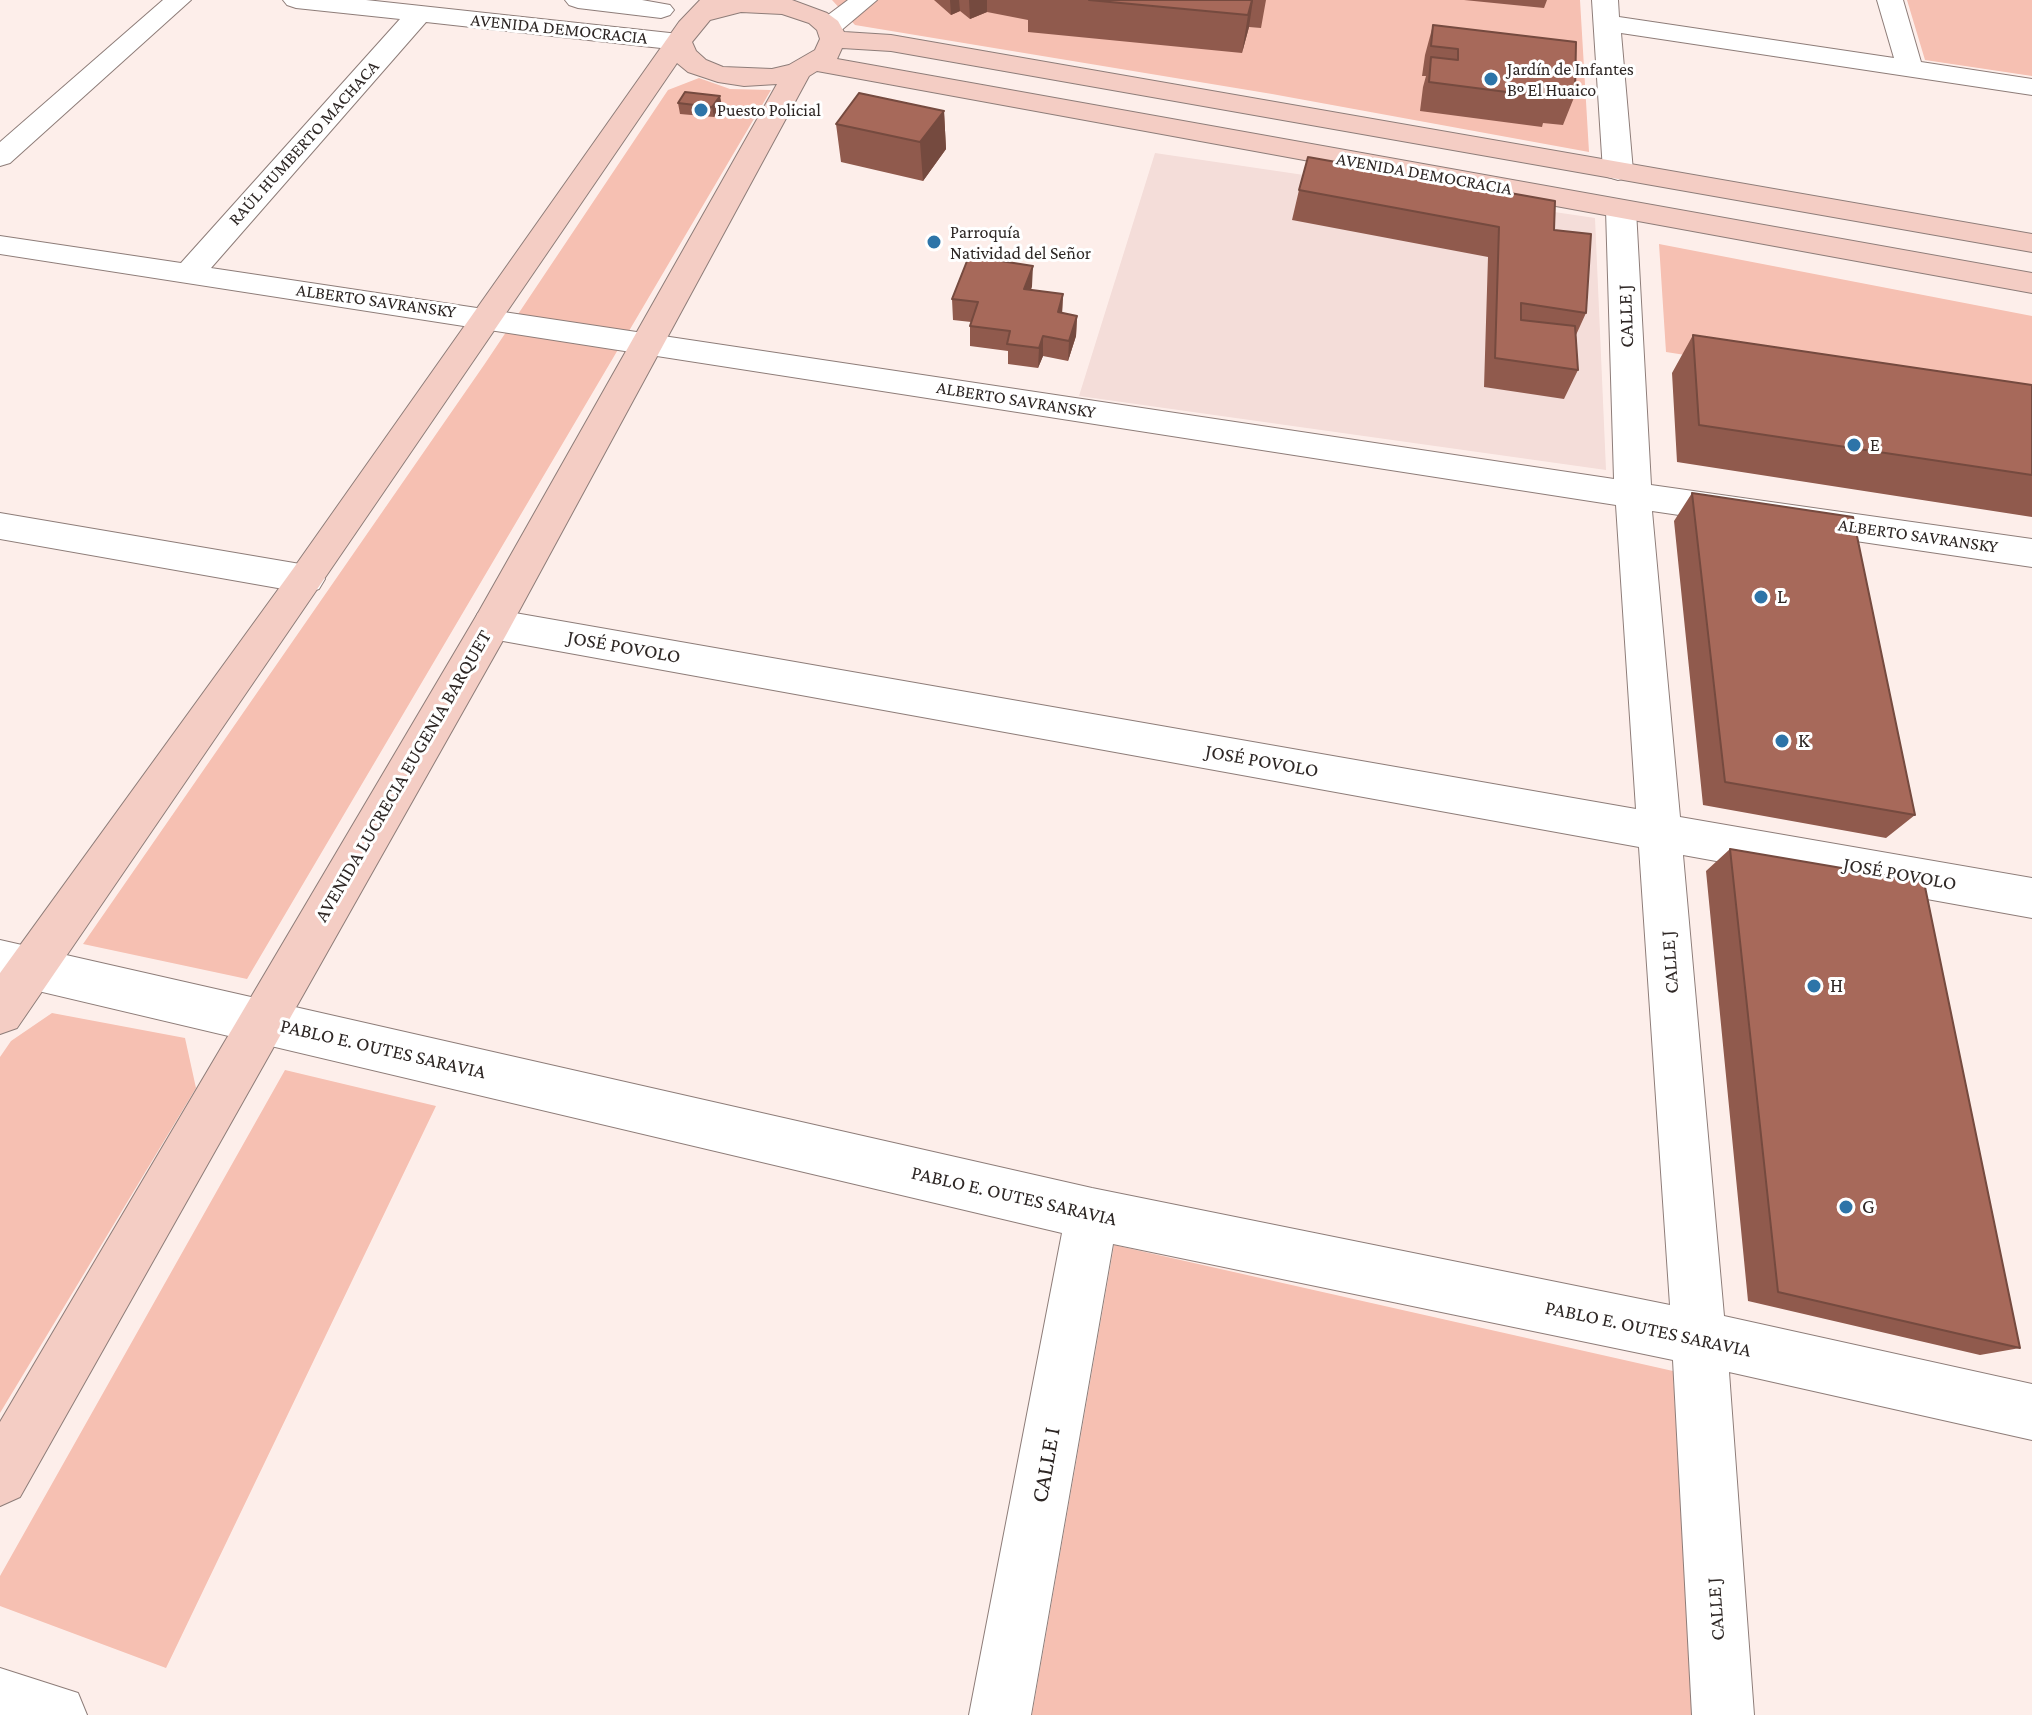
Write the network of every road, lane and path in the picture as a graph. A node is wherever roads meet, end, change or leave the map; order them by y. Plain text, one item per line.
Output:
1 (178, 0) edge
2 (296, 0) edge
3 (578, 0) edge
4 (864, 0) edge
5 (1890, 0) edge
6 (802, 5) edge
7 (1606, 12) edge
8 (419, 14) junction
9 (697, 19) edge
10 (819, 50) junction
11 (1910, 69) junction
12 (2032, 87) edge
13 (0, 157) edge
14 (1620, 190) junction
15 (2032, 243) edge
16 (0, 245) edge
17 (189, 273) junction
18 (2032, 283) edge
19 (485, 317) junction
20 (649, 344) junction
21 (1633, 495) junction
22 (0, 526) edge
23 (2032, 553) edge
24 (306, 579) junction
25 (492, 624) junction
26 (1660, 832) junction
27 (2032, 898) edge
28 (15, 965) edge
29 (0, 1012) edge
30 (262, 1020) junction
31 (1092, 1214) junction
32 (1699, 1338) junction
33 (2032, 1412) edge
34 (0, 1477) edge
35 (0, 1699) edge
36 (56, 1715) edge
37 (1000, 1715) edge
38 (1723, 1715) edge

1 - 13 street
2 - 8 street, AVENIDA DEMOCRACIA
3 - 9 street, AVENIDA DEMOCRACIA
4 - 10 street
5 - 11 street
6 - 9 street
6 - 10 street
7 - 11 street
7 - 14 street, CALLE J
8 - 9 street, AVENIDA DEMOCRACIA
8 - 17 street, RAÚL HUMBERTO MACHACA
9 - 10 street
9 - 19 street
10 - 14 street, AVENIDA DEMOCRACIA
10 - 20 street, AVENIDA LUCRECIA EUGENIA BARQUET
11 - 12 street
14 - 15 street, AVENIDA DEMOCRACIA
14 - 18 street, AVENIDA DEMOCRACIA
14 - 21 street, CALLE J
16 - 17 street, ALBERTO SAVRANSKY
17 - 19 street, ALBERTO SAVRANSKY
19 - 20 street, ALBERTO SAVRANSKY
19 - 24 street
20 - 21 street, ALBERTO SAVRANSKY
20 - 25 street, AVENIDA LUCRECIA EUGENIA BARQUET
21 - 23 street, ALBERTO SAVRANSKY
21 - 26 street, CALLE J
22 - 24 street
24 - 28 street
25 - 26 street, JOSÉ POVOLO
25 - 30 street, AVENIDA LUCRECIA EUGENIA BARQUET
26 - 27 street, JOSÉ POVOLO
26 - 32 street, CALLE J
28 - 29 street
28 - 30 street, PABLO E. OUTES SARAVIA
30 - 31 street, PABLO E. OUTES SARAVIA
30 - 34 street, AVENIDA LUCRECIA EUGENIA BARQUET
31 - 32 street, PABLO E. OUTES SARAVIA
31 - 37 street, CALLE I
32 - 33 street, PABLO E. OUTES SARAVIA
32 - 38 street, CALLE J
35 - 36 street

